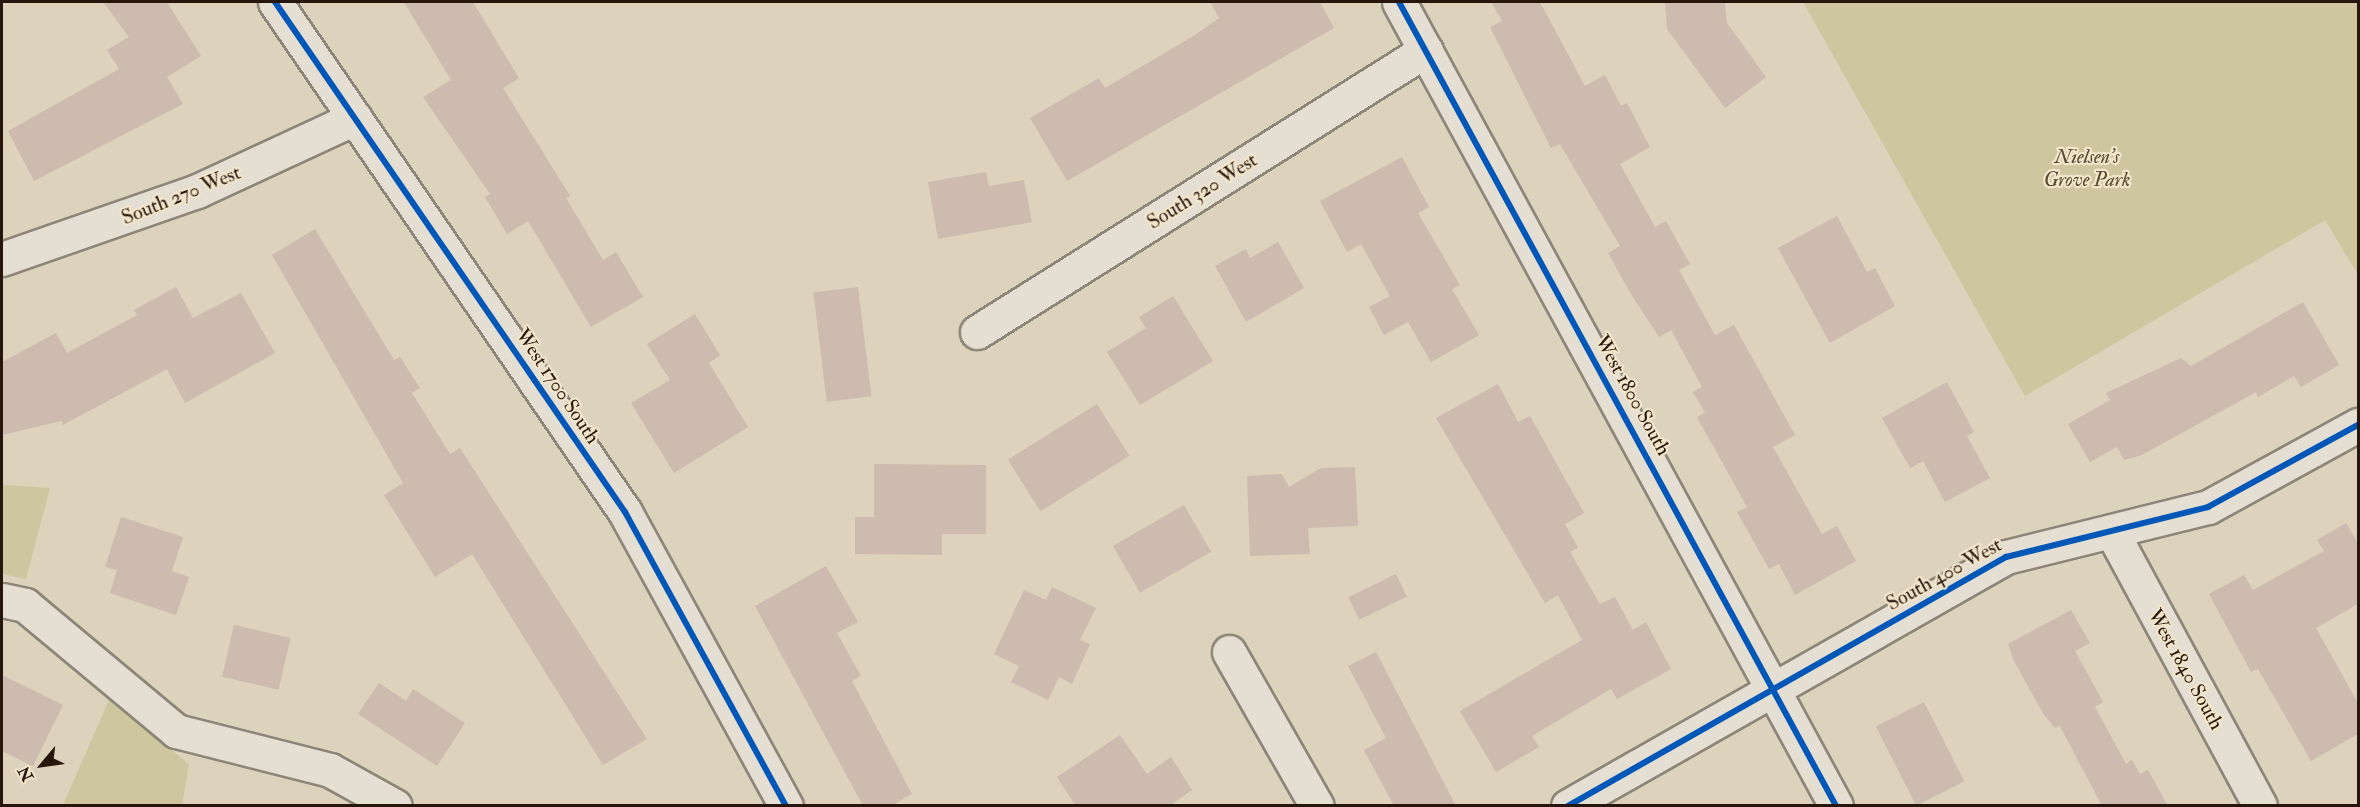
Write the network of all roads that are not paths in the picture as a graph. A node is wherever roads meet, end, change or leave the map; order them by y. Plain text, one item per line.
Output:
1 (274, 2) edge
2 (1399, 2) edge
3 (1426, 50) junction
4 (355, 118) junction
5 (2, 259) edge
6 (977, 332) dead end
7 (2358, 425) edge
8 (2112, 532) junction
9 (2, 600) edge
10 (1229, 652) dead end
11 (1774, 687) junction
12 (395, 806) edge
13 (786, 806) edge
14 (1317, 806) edge
15 (1568, 806) edge
16 (1836, 806) edge
17 (2260, 806) edge

1 - 4 street, West 1700 South
2 - 3 street, West 1800 South
3 - 6 street, South 320 West
3 - 11 street, West 1800 South
4 - 5 street, South 270 West
4 - 13 street, West 1700 South
7 - 8 street, South 400 West
8 - 11 street, South 400 West
8 - 17 street, West 1840 South
9 - 12 street
10 - 14 street
11 - 15 street, South 400 West
11 - 16 street, West 1800 South

